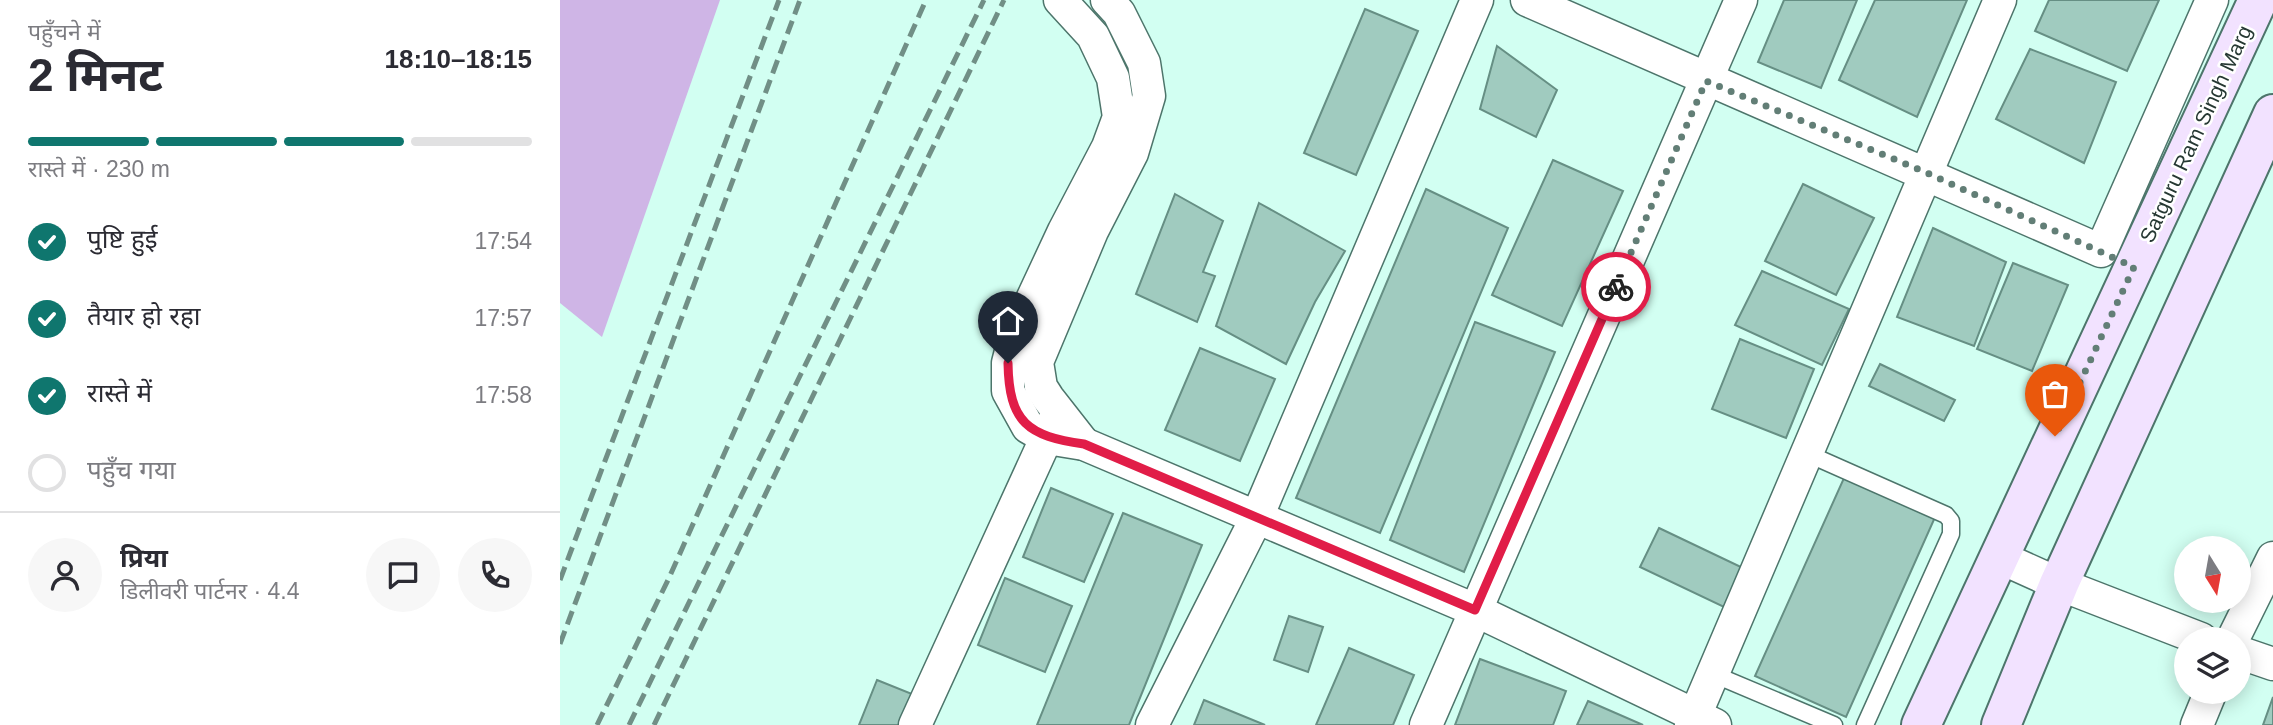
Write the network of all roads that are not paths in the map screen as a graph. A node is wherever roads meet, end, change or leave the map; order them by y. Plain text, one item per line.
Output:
1 (1060, 0) edge
2 (1477, 0) edge
3 (1527, 0) edge
4 (1741, 0) edge
5 (2000, 0) edge
6 (2212, 0) edge
7 (2258, 0) edge
8 (1113, 6) edge
9 (1706, 81) junction
10 (2273, 114) edge
11 (1925, 172) junction
12 (2117, 259) junction
13 (1053, 425) junction
14 (1806, 453) junction
15 (1257, 517) junction
16 (1999, 557) junction
17 (2273, 558) edge
18 (2059, 584) junction
19 (1475, 610) junction
20 (2239, 627) edge
21 (2174, 629) edge
22 (2251, 656) edge
23 (2273, 664) edge
24 (1713, 674) junction
25 (2206, 704) edge
26 (1700, 722) edge
27 (915, 725) edge
28 (1153, 725) edge
29 (1426, 725) edge
30 (1834, 725) edge
31 (1865, 725) edge
32 (1921, 725) edge
33 (2001, 725) edge
34 (2197, 725) edge

1 - 13 street
2 - 15 street
3 - 9 street
4 - 9 street
5 - 11 street
6 - 12 street
7 - 12 main road, Satguru Ram Singh Marg
8 - 13 street
9 - 11 street
9 - 19 street
10 - 18 main road
11 - 12 street
11 - 14 street
12 - 16 main road, Satguru Ram Singh Marg
13 - 15 street
13 - 27 street
14 - 24 street
14 - 31 lane
15 - 19 street
15 - 28 street
16 - 18 street
16 - 32 main road, Satguru Ram Singh Marg
17 - 20 street
18 - 21 street
18 - 33 main road
19 - 26 street
19 - 29 street
22 - 23 street
24 - 26 street
24 - 30 lane
25 - 34 street

